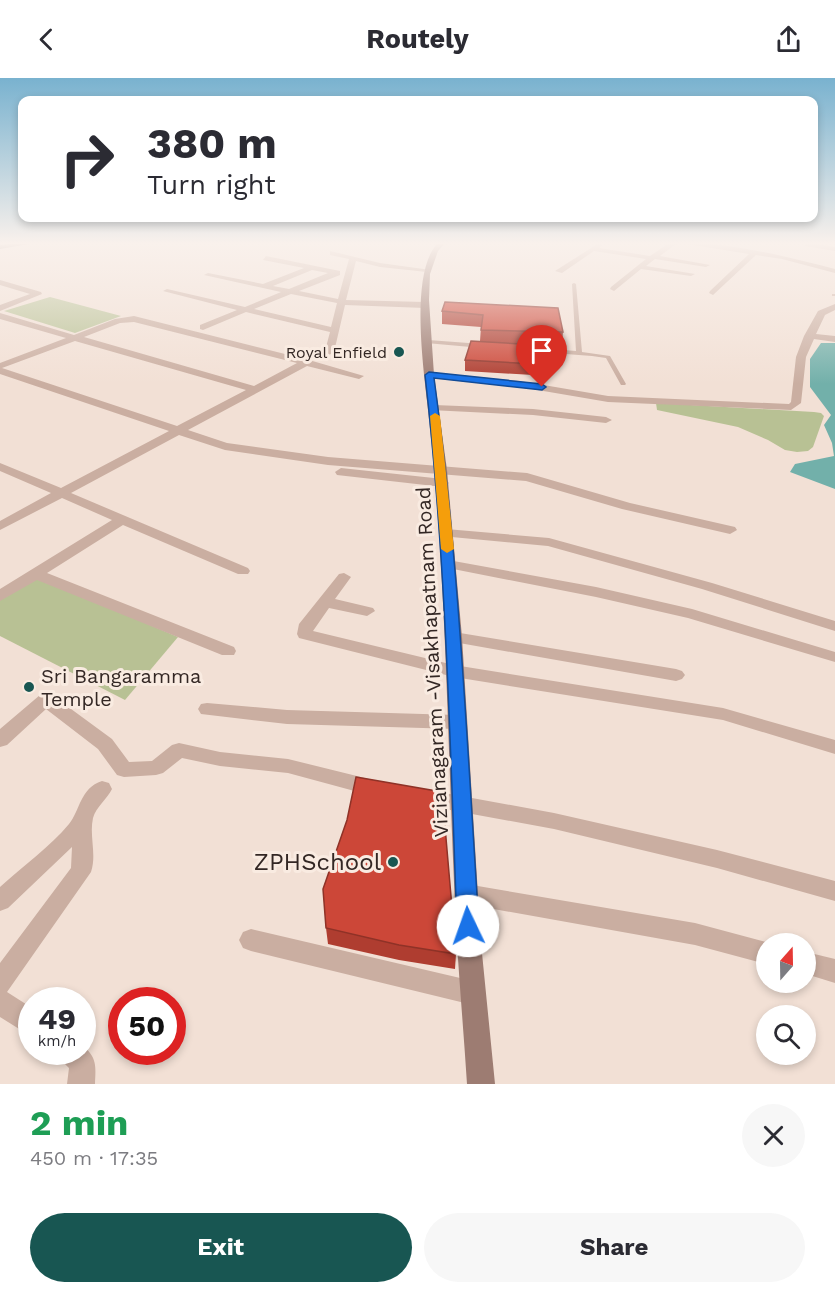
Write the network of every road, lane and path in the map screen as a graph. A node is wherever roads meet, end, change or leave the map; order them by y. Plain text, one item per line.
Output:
1 (26, 290) edge
2 (274, 290) edge
3 (294, 290) edge
4 (345, 290) edge
5 (426, 290) edge
6 (574, 290) edge
7 (716, 290) edge
8 (167, 291) dead end
9 (287, 293) junction
10 (713, 293) dead end
11 (343, 302) junction
12 (425, 305) junction
13 (835, 307) edge
14 (0, 308) edge
15 (129, 308) dead end
16 (246, 310) junction
17 (0, 316) edge
18 (203, 327) junction
19 (336, 330) junction
20 (809, 336) junction
21 (74, 337) junction
22 (835, 339) edge
23 (428, 342) junction
24 (486, 346) edge
25 (521, 348) edge
26 (579, 353) junction
27 (306, 362) junction
28 (0, 366) edge
29 (0, 371) edge
30 (429, 375) junction
31 (359, 376) dead end
32 (0, 382) edge
33 (623, 384) dead end
34 (253, 389) junction
35 (434, 408) junction
36 (606, 420) dead end
37 (171, 434) junction
38 (0, 467) edge
39 (442, 476) junction
40 (63, 493) junction
41 (123, 519) junction
42 (0, 526) edge
43 (730, 530) dead end
44 (446, 533) junction
45 (448, 564) junction
46 (243, 571) dead end
47 (36, 574) junction
48 (345, 577) dead end
49 (0, 596) edge
50 (326, 602) junction
51 (367, 611) dead end
52 (835, 626) edge
53 (454, 637) junction
54 (228, 651) dead end
55 (833, 657) dead end
56 (454, 671) junction
57 (676, 675) dead end
58 (207, 709) dead end
59 (457, 722) junction
60 (0, 740) edge
61 (835, 747) edge
62 (102, 789) dead end
63 (461, 804) junction
64 (82, 825) junction
65 (835, 891) edge
66 (466, 894) junction
67 (0, 901) edge
68 (251, 940) dead end
69 (756, 950) edge
70 (816, 966) edge
71 (835, 971) edge
72 (0, 983) edge
73 (473, 993) junction
74 (0, 1002) edge
75 (18, 1014) edge
76 (83, 1065) edge
77 (81, 1084) edge
78 (481, 1084) edge

1 - 14 street
2 - 9 street
3 - 9 street
4 - 11 street
5 - 12 main road, Vizianagaram -Visakhapatnam Road
6 - 26 lane
7 - 10 street
8 - 16 street
9 - 11 street
9 - 16 street
11 - 12 street
11 - 19 street
12 - 23 main road, Vizianagaram -Visakhapatnam Road
13 - 20 street
15 - 18 street
16 - 18 street
16 - 19 street
17 - 21 street
18 - 19 street
20 - 22 street
20 - 30 street
21 - 27 street
21 - 28 street
21 - 34 street
23 - 24 lane
23 - 30 main road, Vizianagaram -Visakhapatnam Road
25 - 26 lane
26 - 33 lane
27 - 31 street
27 - 34 street
29 - 37 street
30 - 35 main road, Vizianagaram -Visakhapatnam Road
32 - 37 street
34 - 37 street
35 - 36 street
35 - 39 main road, Vizianagaram -Visakhapatnam Road
37 - 39 street
37 - 40 street
38 - 40 street
39 - 43 street
39 - 44 main road, Vizianagaram -Visakhapatnam Road
40 - 41 street
40 - 42 street
41 - 46 street
41 - 47 street
44 - 45 main road, Vizianagaram -Visakhapatnam Road
44 - 52 street
45 - 53 main road, Vizianagaram -Visakhapatnam Road
45 - 55 street
47 - 49 street
47 - 54 street
48 - 50 street
50 - 51 street
50 - 56 street
53 - 56 main road, Vizianagaram -Visakhapatnam Road
53 - 57 street
56 - 59 main road, Vizianagaram -Visakhapatnam Road
56 - 61 street
58 - 59 street
59 - 63 main road, Vizianagaram -Visakhapatnam Road
60 - 63 street
62 - 64 street
63 - 65 street
63 - 66 main road, Vizianagaram -Visakhapatnam Road
64 - 67 street
64 - 72 street
66 - 69 street
66 - 73 main road, Vizianagaram -Visakhapatnam Road
68 - 73 street
70 - 71 street
73 - 78 main road, Vizianagaram -Visakhapatnam Road
74 - 75 street
76 - 77 street

